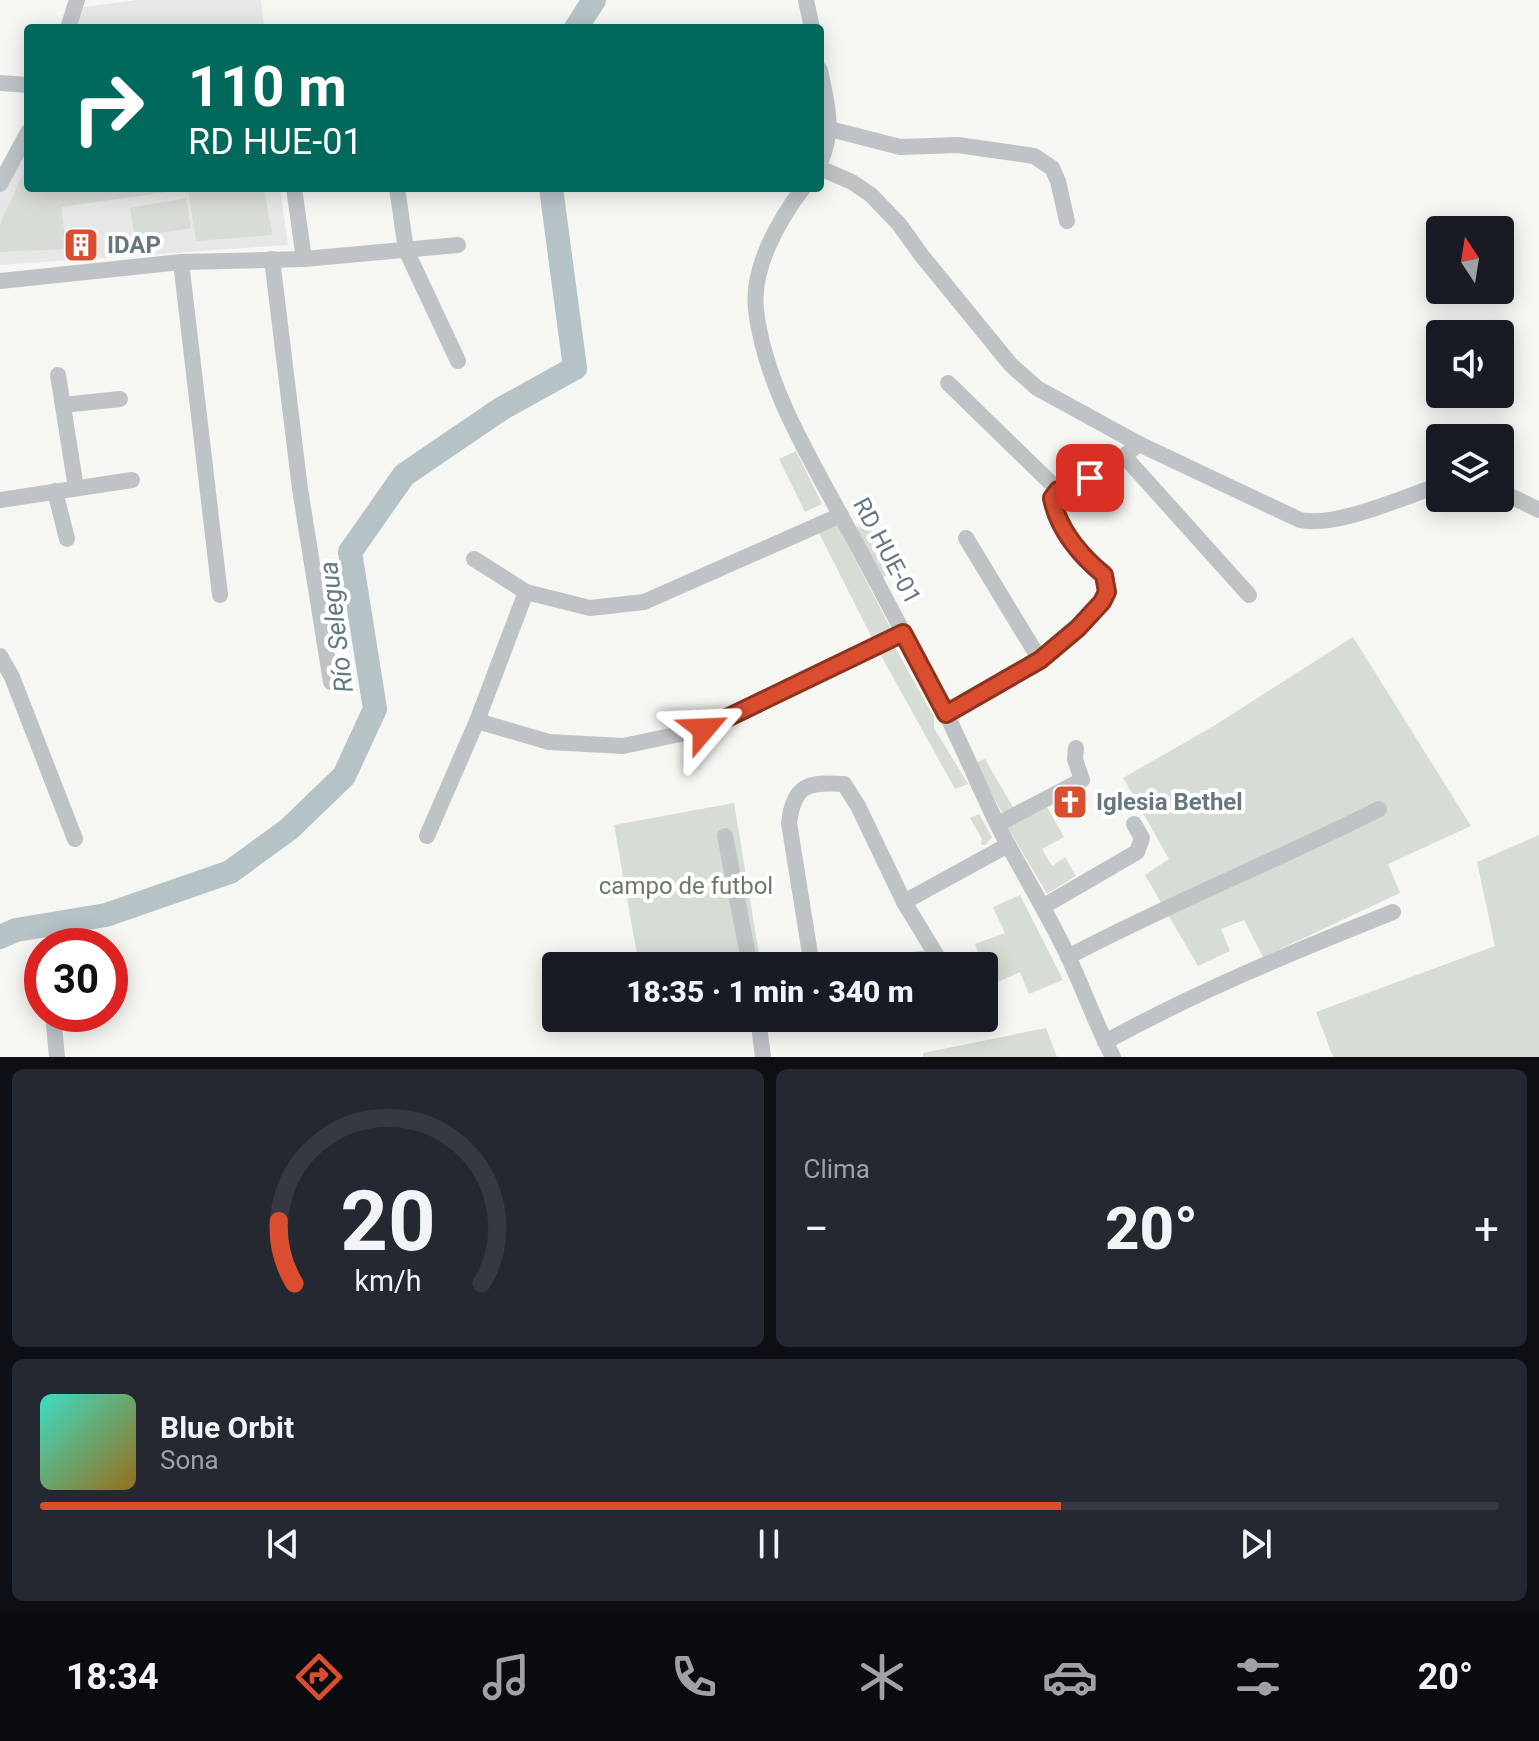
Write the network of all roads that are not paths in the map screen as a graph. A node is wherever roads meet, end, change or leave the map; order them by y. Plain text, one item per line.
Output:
1 (68, 0) edge
2 (77, 0) edge
3 (85, 0) edge
4 (806, 0) edge
5 (69, 24) edge
6 (811, 24) edge
7 (0, 83) edge
8 (24, 85) edge
9 (824, 94) edge
10 (830, 129) junction
11 (24, 139) edge
12 (824, 155) edge
13 (824, 167) edge
14 (0, 184) edge
15 (295, 192) edge
16 (398, 192) edge
17 (800, 192) edge
18 (1067, 221) dead end
19 (458, 245) dead end
20 (406, 250) junction
21 (272, 259) junction
22 (304, 259) junction
23 (181, 262) junction
24 (0, 281) edge
25 (458, 361) dead end
26 (58, 375) dead end
27 (948, 383) dead end
28 (120, 399) dead end
29 (63, 405) junction
30 (1139, 444) junction
31 (1125, 457) junction
32 (132, 480) dead end
33 (76, 488) junction
34 (1058, 490) junction
35 (1426, 490) edge
36 (55, 491) junction
37 (1514, 498) edge
38 (0, 500) edge
39 (1539, 510) edge
40 (841, 515) junction
41 (966, 538) dead end
42 (67, 539) dead end
43 (474, 559) dead end
44 (526, 592) junction
45 (220, 595) dead end
46 (1249, 595) dead end
47 (903, 633) junction
48 (0, 656) edge
49 (1040, 660) junction
50 (331, 682) dead end
51 (946, 714) junction
52 (477, 721) junction
53 (1076, 748) dead end
54 (1379, 809) dead end
55 (998, 824) junction
56 (1134, 824) dead end
57 (427, 836) dead end
58 (725, 836) dead end
59 (75, 839) dead end
60 (1008, 845) junction
61 (904, 902) junction
62 (1044, 906) junction
63 (1393, 912) dead end
64 (747, 952) edge
65 (810, 952) edge
66 (934, 952) edge
67 (1068, 957) junction
68 (55, 1032) edge
69 (760, 1032) edge
70 (1109, 1049) edge
71 (57, 1057) edge
72 (763, 1057) edge

1 - 2 street
2 - 3 street
2 - 5 street
4 - 6 street
7 - 8 street
9 - 10 street
10 - 12 street
10 - 18 street
11 - 14 street
13 - 30 street
15 - 22 street
16 - 20 street
17 - 40 street, RD HUE-01
19 - 20 street
20 - 22 street
20 - 25 street
21 - 22 street
21 - 23 street
21 - 50 street
23 - 24 street
23 - 45 street
26 - 29 street
27 - 34 street
28 - 29 street
29 - 33 street
30 - 31 street
30 - 35 street
31 - 34 street
31 - 46 street
32 - 33 street
33 - 36 street
34 - 49 street
36 - 38 street
36 - 42 street
37 - 39 street
40 - 44 street
40 - 47 street, RD HUE-01
41 - 49 street
43 - 44 street
44 - 52 street
47 - 51 street, RD HUE-01
47 - 52 street
48 - 59 street
49 - 51 street
51 - 55 street, RD HUE-01
52 - 57 street
53 - 55 street
54 - 67 street
55 - 60 street, RD HUE-01
56 - 62 street
58 - 64 street
60 - 61 street
60 - 62 street, RD HUE-01
61 - 65 street
61 - 66 street
62 - 67 street, RD HUE-01
63 - 70 street
67 - 70 street, RD HUE-01
68 - 71 street
69 - 72 street

